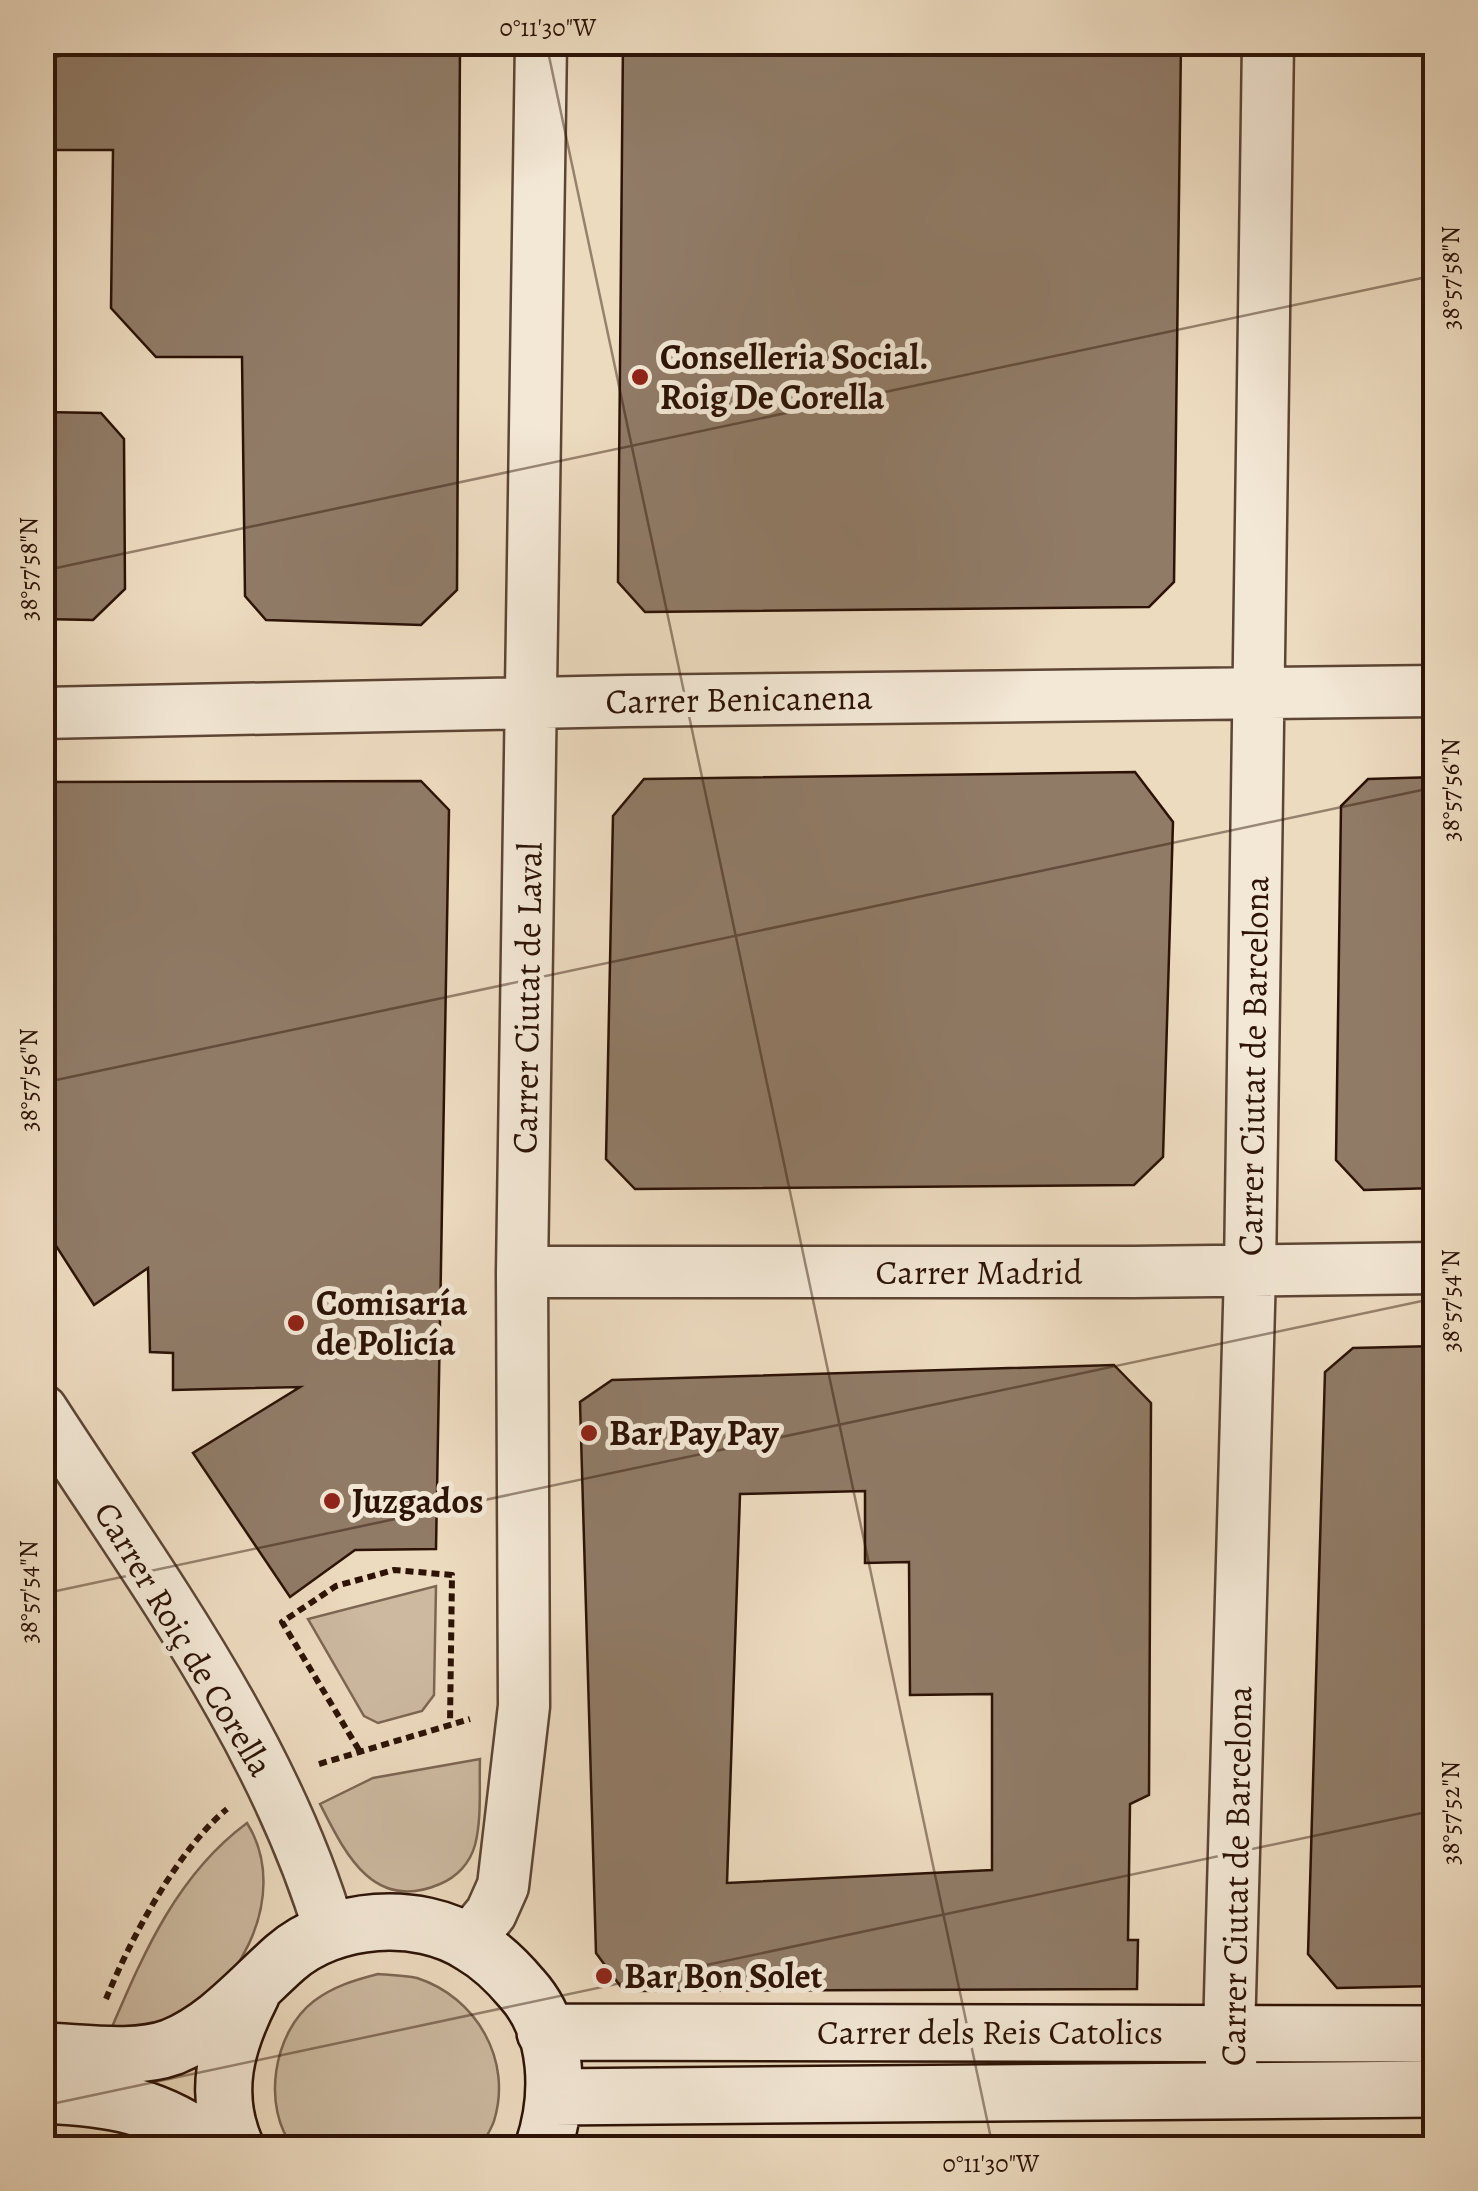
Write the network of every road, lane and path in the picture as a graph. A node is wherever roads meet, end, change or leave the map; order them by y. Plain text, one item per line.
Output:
1 (541, 42) edge
2 (1268, 42) edge
3 (1436, 691) edge
4 (1257, 694) junction
5 (531, 702) junction
6 (42, 712) edge
7 (1436, 1268) edge
8 (522, 1272) junction
9 (1250, 1272) junction
10 (42, 1410) edge
11 (524, 1706) junction
12 (450, 1723) junction
13 (359, 1750) junction
14 (272, 1782) junction
15 (330, 1932) junction
16 (468, 1941) junction
17 (254, 1990) junction
18 (546, 2032) junction
19 (1229, 2033) junction
20 (1436, 2034) edge
21 (69, 2051) edge
22 (1232, 2089) junction
23 (1436, 2089) edge
24 (42, 2095) edge
25 (548, 2123) edge
26 (214, 2148) edge
27 (236, 2148) edge

1 - 5 street, Carrer Ciutat de Laval
2 - 4 street, Carrer Ciutat de Barcelona
3 - 4 street, Carrer Benicanena
4 - 5 street, Carrer Benicanena
4 - 9 street, Carrer Ciutat de Barcelona
5 - 6 street, Carrer Benicanena
5 - 8 street, Carrer Ciutat de Laval
7 - 9 street, Carrer Madrid
8 - 9 street, Carrer Madrid
8 - 11 street, Carrer Ciutat de Laval
9 - 19 street, Carrer Ciutat de Barcelona
10 - 14 street, Carrer Roiç de Corella
11 - 12 path
11 - 16 street, Carrer Ciutat de Laval
12 - 13 path
12 - 13 path
13 - 14 path
14 - 15 street, Carrer Roiç de Corella
14 - 21 path
15 - 16 street
15 - 17 street
16 - 18 street
17 - 21 street
17 - 27 street
18 - 19 street, Carrer dels Reis Catolics
18 - 25 street
19 - 20 street, Carrer dels Reis Catolics
19 - 22 street, Carrer Ciutat de Barcelona
22 - 23 street, Carrer dels Reis Catolics
22 - 25 street, Carrer dels Reis Catolics
24 - 26 street

